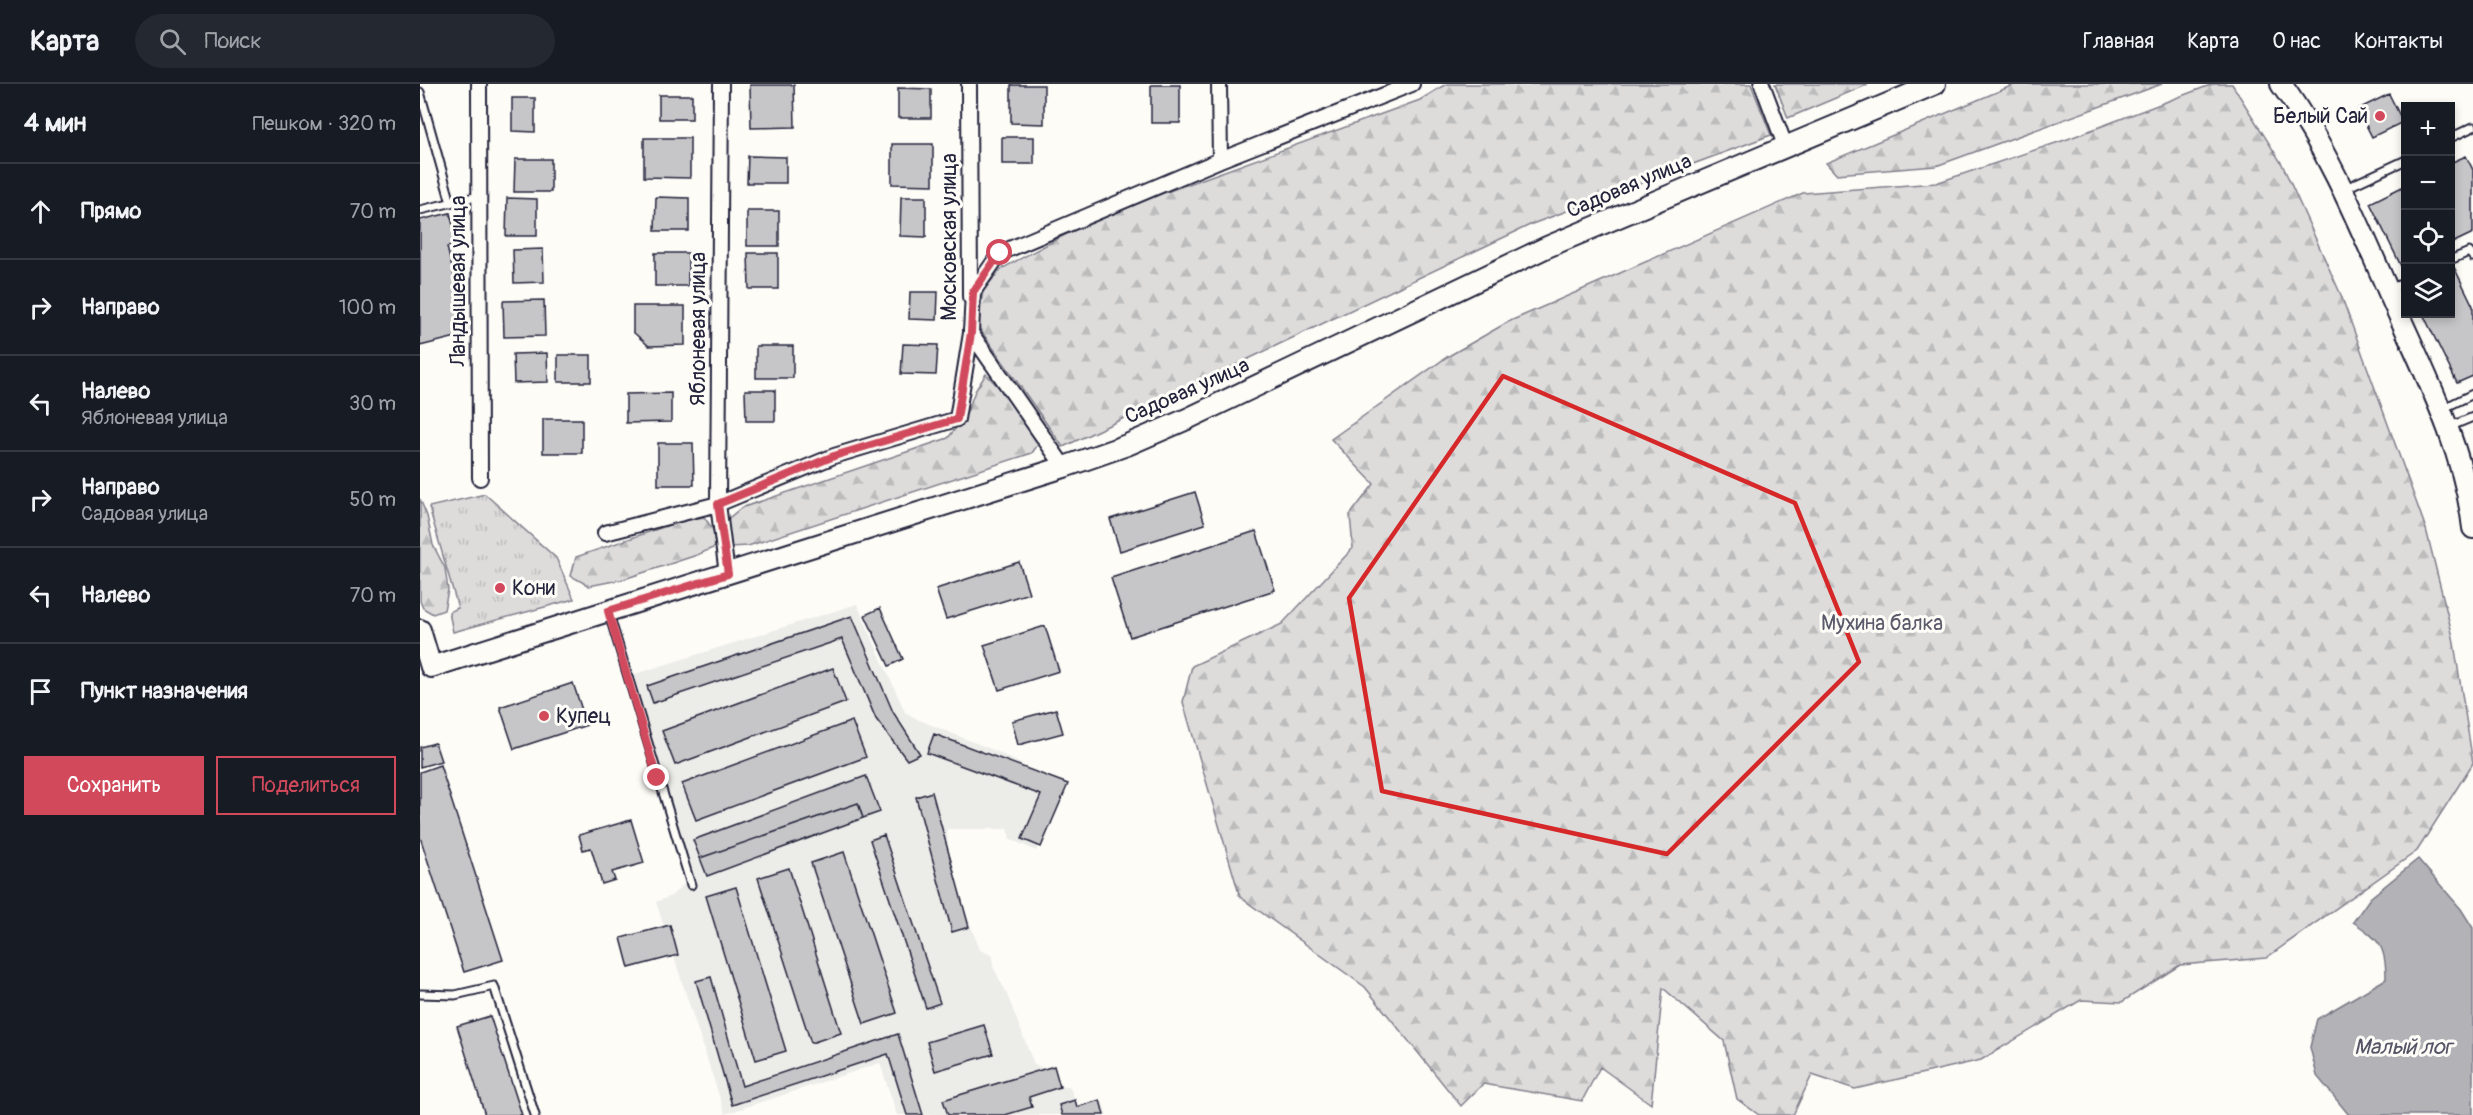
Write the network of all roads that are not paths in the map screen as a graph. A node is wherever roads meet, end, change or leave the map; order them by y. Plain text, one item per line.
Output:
1 (479, 84) edge
2 (721, 84) edge
3 (969, 84) edge
4 (1219, 84) edge
5 (1412, 84) edge
6 (1762, 84) edge
7 (1935, 84) edge
8 (2281, 84) edge
9 (420, 92) edge
10 (2473, 127) edge
11 (2455, 136) edge
12 (1786, 148) junction
13 (1220, 160) junction
14 (2401, 162) edge
15 (2343, 190) junction
16 (479, 196) junction
17 (451, 203) junction
18 (420, 210) edge
19 (2473, 257) edge
20 (2455, 258) edge
21 (2401, 284) edge
22 (2388, 290) junction
23 (971, 333) junction
24 (2473, 394) edge
25 (2440, 410) junction
26 (2473, 417) edge
27 (2447, 429) junction
28 (1065, 467) junction
29 (480, 478) dead end
30 (718, 504) junction
31 (2473, 528) edge
32 (604, 533) dead end
33 (728, 574) junction
34 (608, 611) junction
35 (420, 630) edge
36 (691, 885) dead end
37 (420, 994) edge
38 (535, 1115) edge

1 - 16 street, Ландышевая улица
2 - 30 street, Яблоневая улица
3 - 23 street, Московская улица
4 - 13 street
5 - 13 street
6 - 12 street
7 - 12 main road, Садовая улица
8 - 15 main road
9 - 17 lane
10 - 11 lane
12 - 28 main road, Садовая улица
13 - 23 street
14 - 15 lane
15 - 22 main road
16 - 17 lane
16 - 29 street, Ландышевая улица
17 - 18 lane
19 - 20 lane
21 - 22 lane
22 - 25 main road
23 - 28 street, Московская улица
23 - 30 street
24 - 25 lane
25 - 27 main road
26 - 27 lane
27 - 31 main road
28 - 33 main road, Садовая улица
30 - 32 street
30 - 33 street, Яблоневая улица
33 - 34 main road, Садовая улица
34 - 35 main road, Садовая улица
34 - 36 lane
37 - 38 lane

